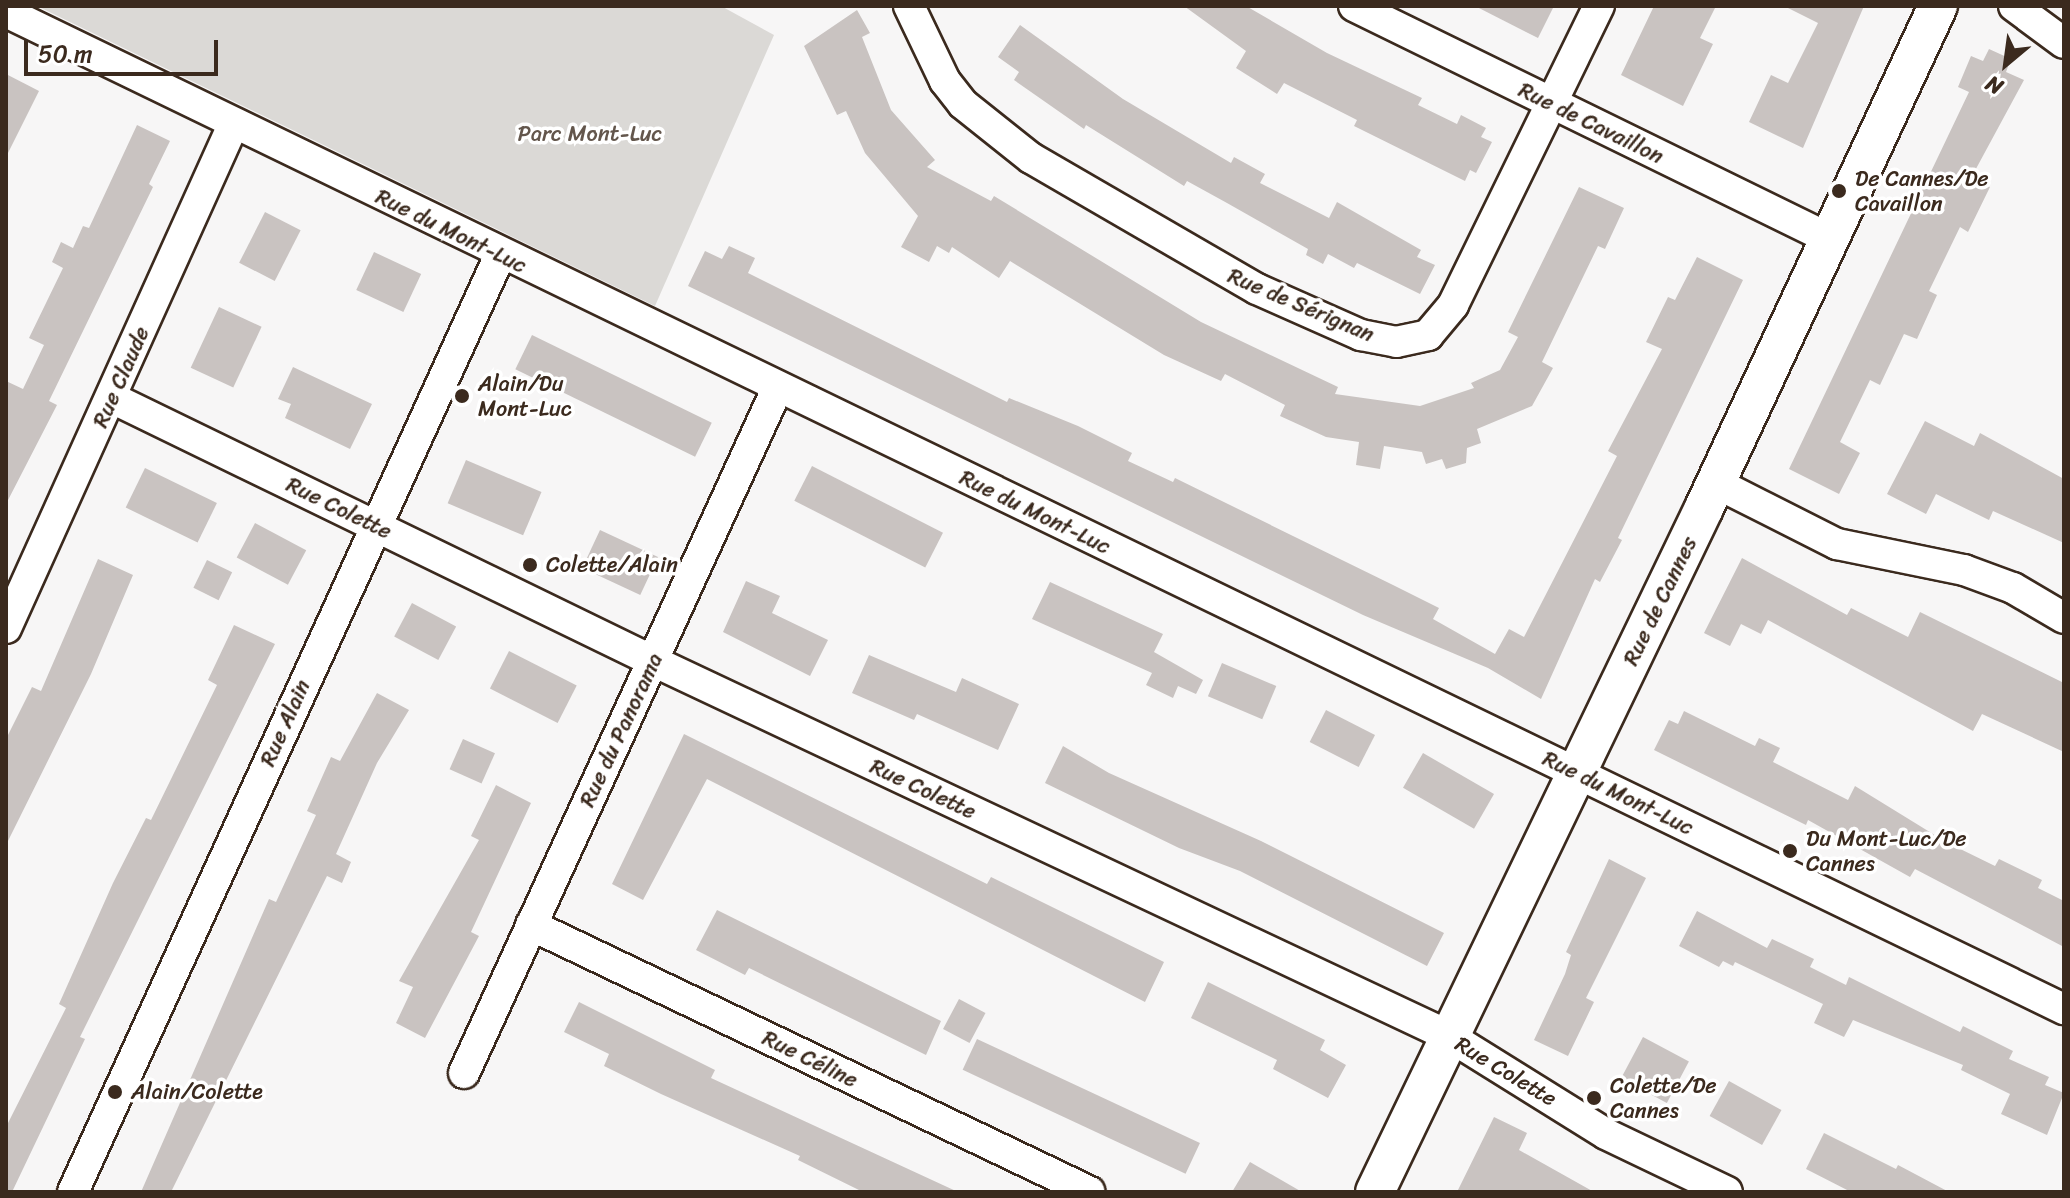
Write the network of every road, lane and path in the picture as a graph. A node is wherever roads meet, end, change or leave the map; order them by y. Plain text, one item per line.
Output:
1 (909, 6) edge
2 (1354, 6) edge
3 (1599, 6) edge
4 (1938, 6) edge
5 (2014, 6) edge
6 (6, 12) edge
7 (2064, 43) edge
8 (1554, 105) junction
9 (233, 125) junction
10 (1830, 239) junction
11 (500, 255) junction
12 (778, 387) junction
13 (112, 398) junction
14 (1716, 483) junction
15 (374, 525) junction
16 (2064, 618) edge
17 (6, 628) edge
18 (653, 661) junction
19 (1576, 773) junction
20 (531, 925) junction
21 (2064, 1009) edge
22 (1447, 1035) junction
23 (464, 1073) dead end
24 (73, 1192) edge
25 (1090, 1192) edge
26 (1375, 1192) edge
27 (1727, 1192) edge

1 - 8 street, Rue de Sérignan
2 - 8 street, Rue de Cavaillon
3 - 8 street, Rue de Sérignan
4 - 10 street, Rue de Cannes
5 - 7 street
6 - 9 street, Rue du Mont-Luc
8 - 10 street, Rue de Cavaillon
9 - 11 street, Rue du Mont-Luc
9 - 13 street, Rue Claude
10 - 14 street, Rue de Cannes
11 - 12 street, Rue du Mont-Luc
11 - 15 street, Rue Alain
12 - 18 street, Rue du Panorama
12 - 19 street, Rue du Mont-Luc
13 - 15 street, Rue Colette
13 - 17 street, Rue Claude
14 - 16 street
14 - 19 street, Rue de Cannes
15 - 18 street, Rue Colette
15 - 24 street, Rue Alain
18 - 20 street, Rue du Panorama
18 - 22 street, Rue Colette
19 - 21 street, Rue du Mont-Luc
19 - 22 street, Rue de Cannes
20 - 23 street, Rue du Panorama
20 - 25 street, Rue Céline
22 - 26 street, Rue de Cannes
22 - 27 street, Rue Colette

